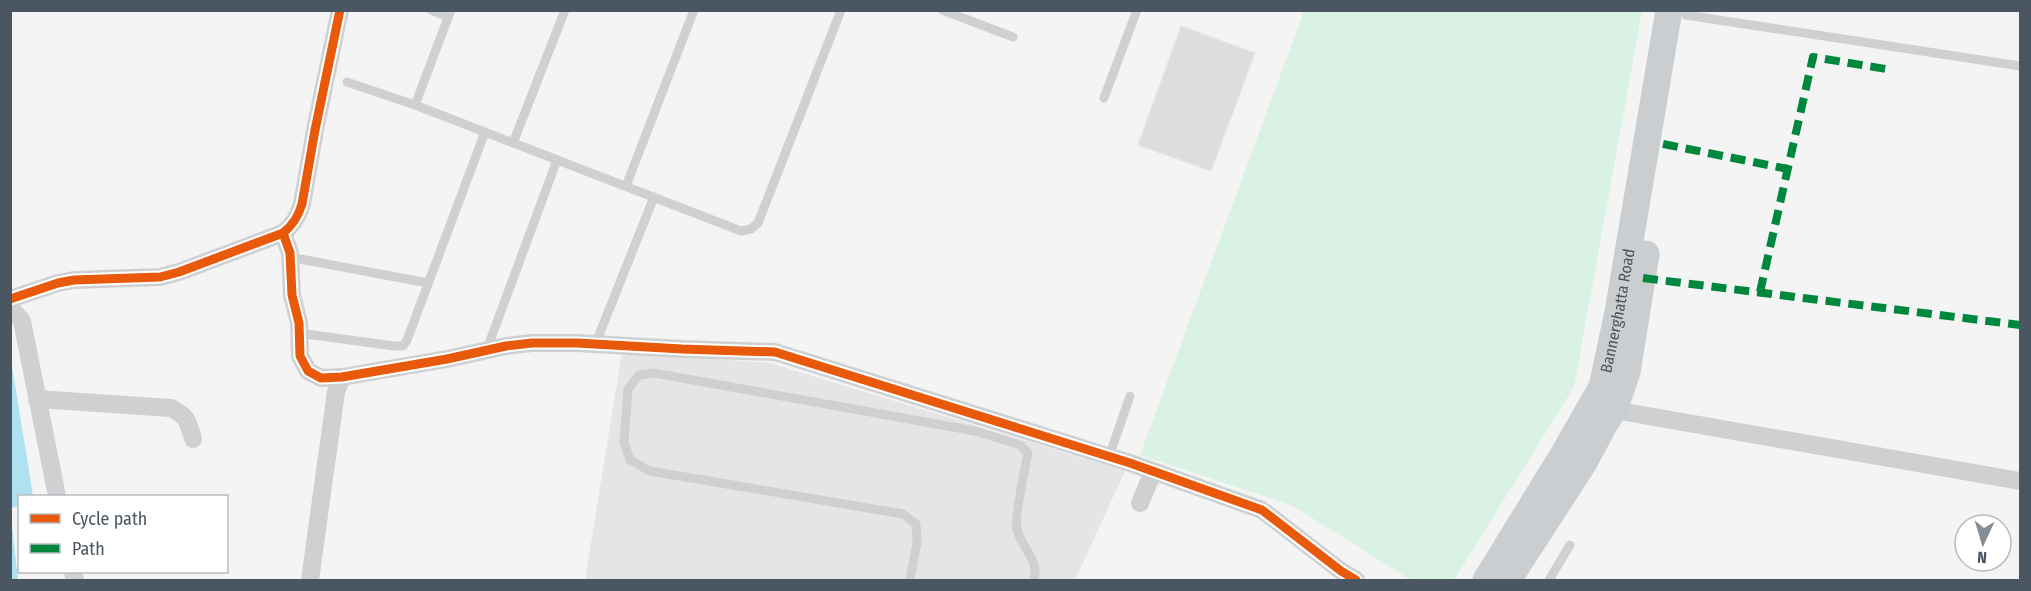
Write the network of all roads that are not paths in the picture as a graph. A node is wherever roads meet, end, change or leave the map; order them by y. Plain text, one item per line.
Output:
1 (340, 10) edge
2 (431, 10) edge
3 (565, 10) edge
4 (694, 10) edge
5 (841, 10) edge
6 (942, 10) edge
7 (1137, 10) edge
8 (1681, 12) edge
9 (450, 14) edge
10 (1013, 37) dead end
11 (2020, 66) edge
12 (347, 82) dead end
13 (1104, 98) dead end
14 (414, 105) junction
15 (485, 132) junction
16 (513, 143) junction
17 (557, 160) junction
18 (626, 186) junction
19 (654, 197) junction
20 (283, 233) junction
21 (300, 259) dead end
22 (428, 283) junction
23 (10, 299) edge
24 (10, 307) edge
25 (306, 334) dead end
26 (599, 335) dead end
27 (490, 341) dead end
28 (342, 377) junction
29 (1130, 396) dead end
30 (37, 399) junction
31 (1614, 410) junction
32 (193, 439) dead end
33 (1109, 457) junction
34 (1153, 472) junction
35 (2020, 481) edge
36 (57, 495) edge
37 (1140, 502) dead end
38 (1570, 545) dead end
39 (1344, 577) edge
40 (310, 580) edge
41 (910, 580) edge
42 (1034, 580) edge
43 (1486, 580) edge
44 (1508, 580) edge
45 (1549, 580) edge

1 - 20 street
2 - 9 lane
3 - 16 lane
4 - 18 lane
5 - 19 lane
6 - 10 lane
7 - 13 lane
8 - 11 lane
8 - 31 main road, Bannerghatta Road
8 - 43 main road, Bannerghatta Road
9 - 14 lane
12 - 14 lane
14 - 15 lane
15 - 16 lane
15 - 22 lane
16 - 17 lane
17 - 18 lane
17 - 27 lane
18 - 19 lane
19 - 26 lane
20 - 23 street
20 - 28 street
21 - 22 lane
22 - 25 lane
24 - 30 street
28 - 33 street
28 - 40 street
29 - 33 lane
30 - 32 street
30 - 36 street
31 - 35 street
31 - 44 main road, Bannerghatta Road
33 - 34 street
34 - 37 street
34 - 39 street
38 - 45 lane
41 - 42 lane

